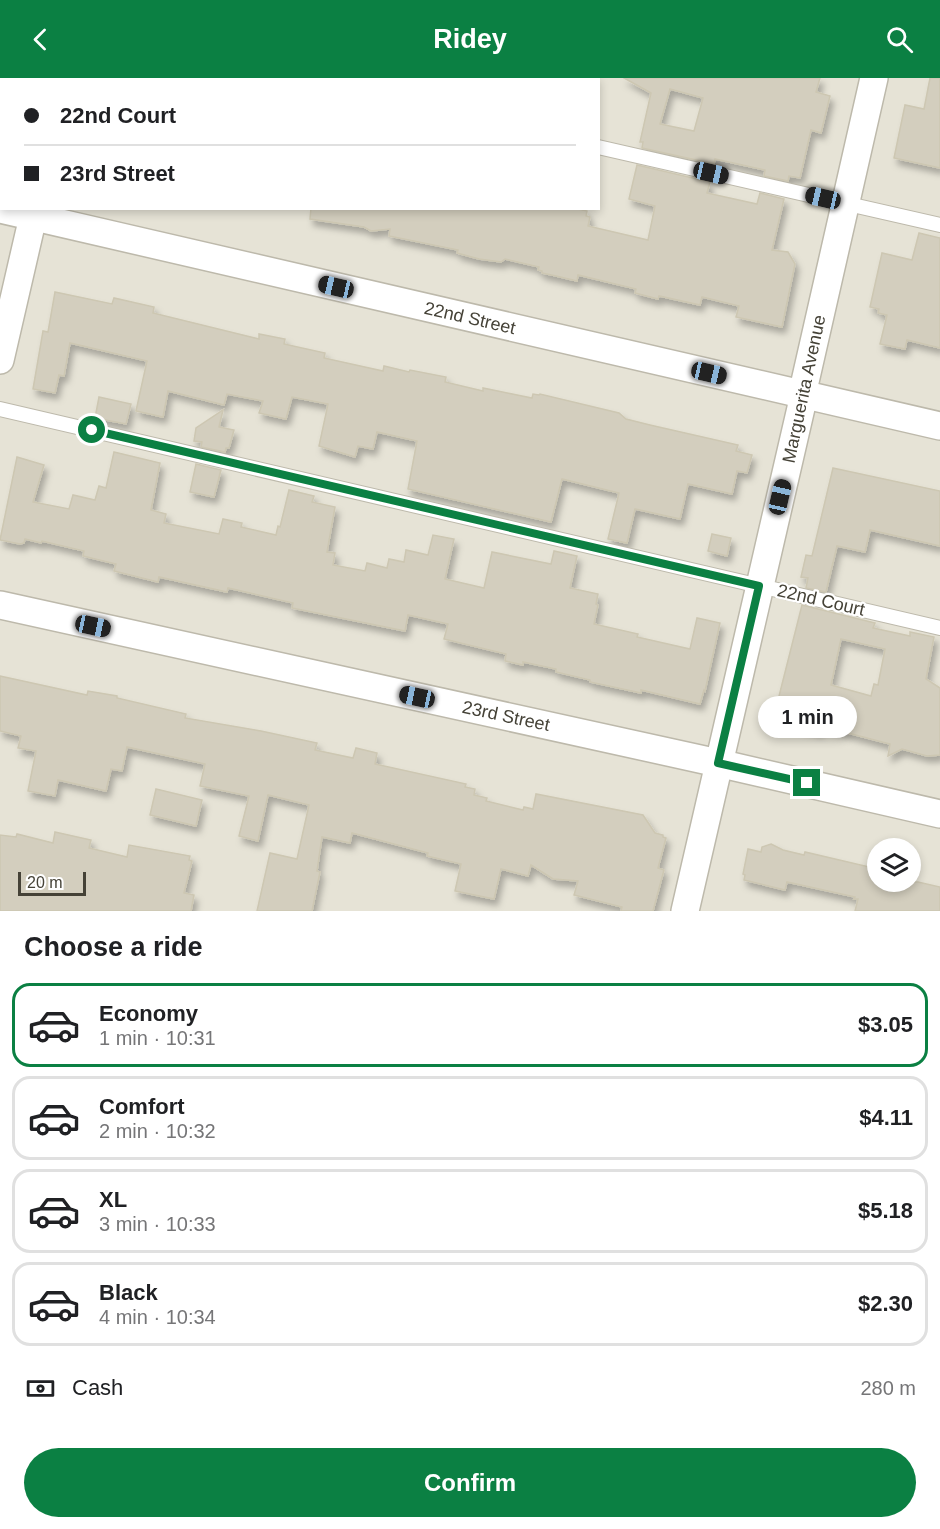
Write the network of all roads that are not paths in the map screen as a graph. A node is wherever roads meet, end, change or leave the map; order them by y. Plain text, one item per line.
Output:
1 (874, 78) edge
2 (600, 147) edge
3 (845, 203) junction
4 (11, 210) edge
5 (34, 212) edge
6 (940, 225) edge
7 (0, 360) edge
8 (802, 395) junction
9 (0, 409) edge
10 (940, 426) edge
11 (759, 586) junction
12 (0, 605) edge
13 (940, 627) edge
14 (718, 763) junction
15 (940, 814) edge
16 (685, 911) edge

1 - 3 street, Marguerita Avenue
2 - 3 lane
3 - 6 lane
3 - 8 street, Marguerita Avenue
4 - 5 street, 22nd Street
5 - 7 street
5 - 8 street, 22nd Street
8 - 10 street, 22nd Street
8 - 11 street, Marguerita Avenue
9 - 11 lane, 22nd Court
11 - 13 lane, 22nd Court
11 - 14 street, Marguerita Avenue
12 - 14 street, 23rd Street
14 - 15 street, 23rd Street
14 - 16 street, Marguerita Avenue

